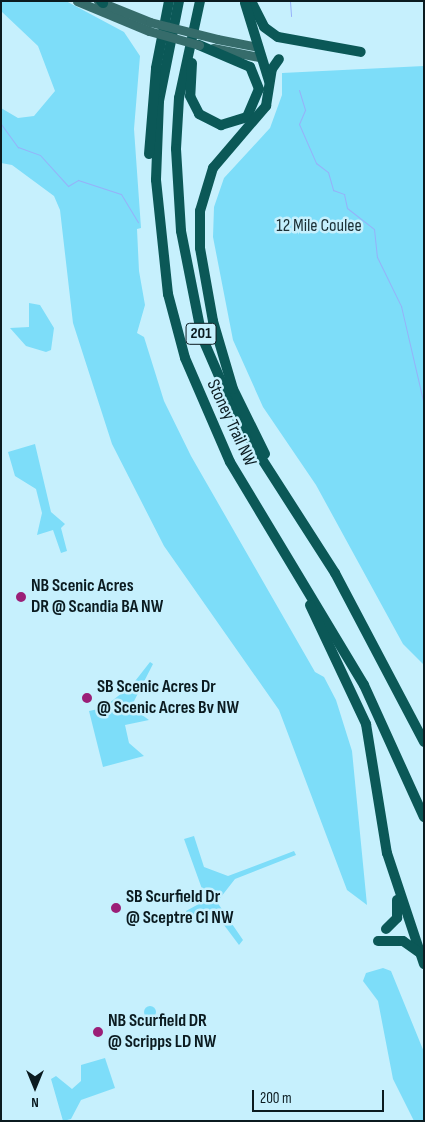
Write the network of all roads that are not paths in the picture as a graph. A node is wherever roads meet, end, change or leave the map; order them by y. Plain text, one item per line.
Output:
1 (77, 1) edge
2 (169, 1) edge
3 (179, 1) edge
4 (200, 1) edge
5 (207, 1) edge
6 (245, 1) edge
7 (251, 1) edge
8 (101, 2) edge
9 (150, 26) junction
10 (200, 45) joint
11 (215, 46) junction
12 (258, 52) junction
13 (361, 52) dead end
14 (279, 59) dead end
15 (269, 81) junction
16 (159, 239) junction
17 (276, 537) junction
18 (330, 564) junction
19 (424, 742) edge
20 (424, 817) edge
21 (394, 881) junction
22 (386, 929) dead end
23 (378, 941) dead end
24 (419, 953) junction
25 (424, 964) edge

1 - 9 main road
2 - 16 highway
3 - 16 highway, Stoney Trail NW / 201
4 - 18 highway, Stoney Trail NW / 201
5 - 11 highway
6 - 12 highway
7 - 13 highway
8 - 9 main road
9 - 10 main road, bridge
9 - 11 main road, bridge
10 - 11 highway
11 - 12 main road
12 - 15 highway
14 - 15 highway
15 - 18 highway
16 - 17 highway, Stoney Trail NW / 201
17 - 20 highway, Stoney Trail NW / 201
17 - 21 highway
18 - 19 highway, Stoney Trail NW / 201
21 - 22 highway
21 - 24 highway
23 - 24 highway
24 - 25 highway

